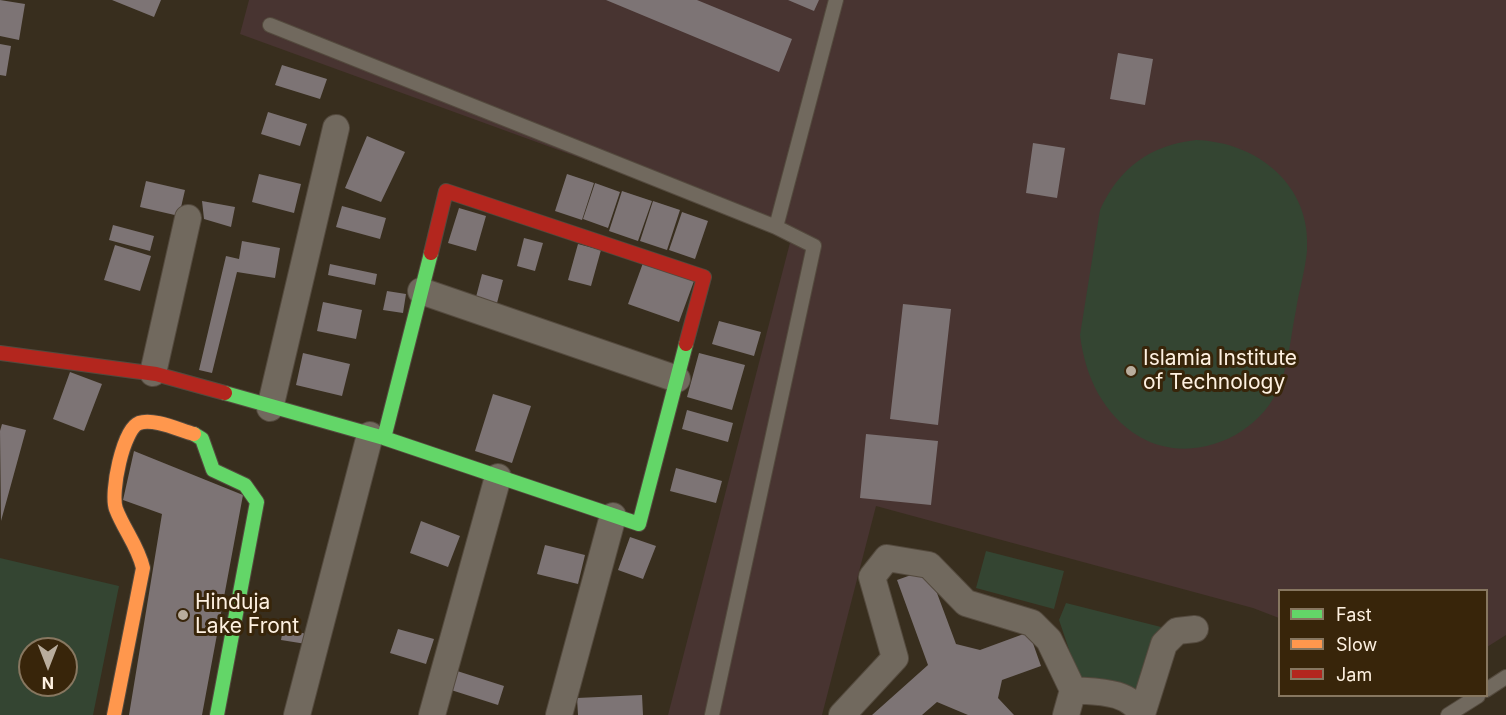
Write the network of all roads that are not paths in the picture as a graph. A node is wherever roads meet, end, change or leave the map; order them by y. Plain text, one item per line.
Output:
1 (836, 0) edge
2 (270, 25) dead end
3 (336, 128) dead end
4 (188, 218) dead end
5 (776, 227) junction
6 (421, 291) junction
7 (0, 353) edge
8 (153, 373) junction
9 (677, 379) junction
10 (270, 408) junction
11 (377, 437) junction
12 (498, 477) junction
13 (614, 516) junction
14 (1195, 628) dead end
15 (1506, 677) edge
16 (1488, 689) edge
17 (1073, 690) junction
18 (1476, 697) edge
19 (114, 715) edge
20 (217, 715) edge
21 (297, 715) edge
22 (432, 715) edge
23 (559, 715) edge
24 (712, 715) edge
25 (842, 715) edge
26 (1066, 715) edge
27 (1142, 715) edge
28 (1448, 715) edge

1 - 5 lane
2 - 5 lane
3 - 10 street
4 - 8 street
5 - 24 lane
6 - 9 street
6 - 9 street
6 - 11 street
7 - 8 street
8 - 10 street
9 - 13 street
10 - 11 street
11 - 12 street
11 - 21 street
12 - 13 street
12 - 22 street
13 - 23 street
14 - 27 street
15 - 16 lane
17 - 25 street
17 - 26 street
17 - 27 street
18 - 28 lane
19 - 20 street

